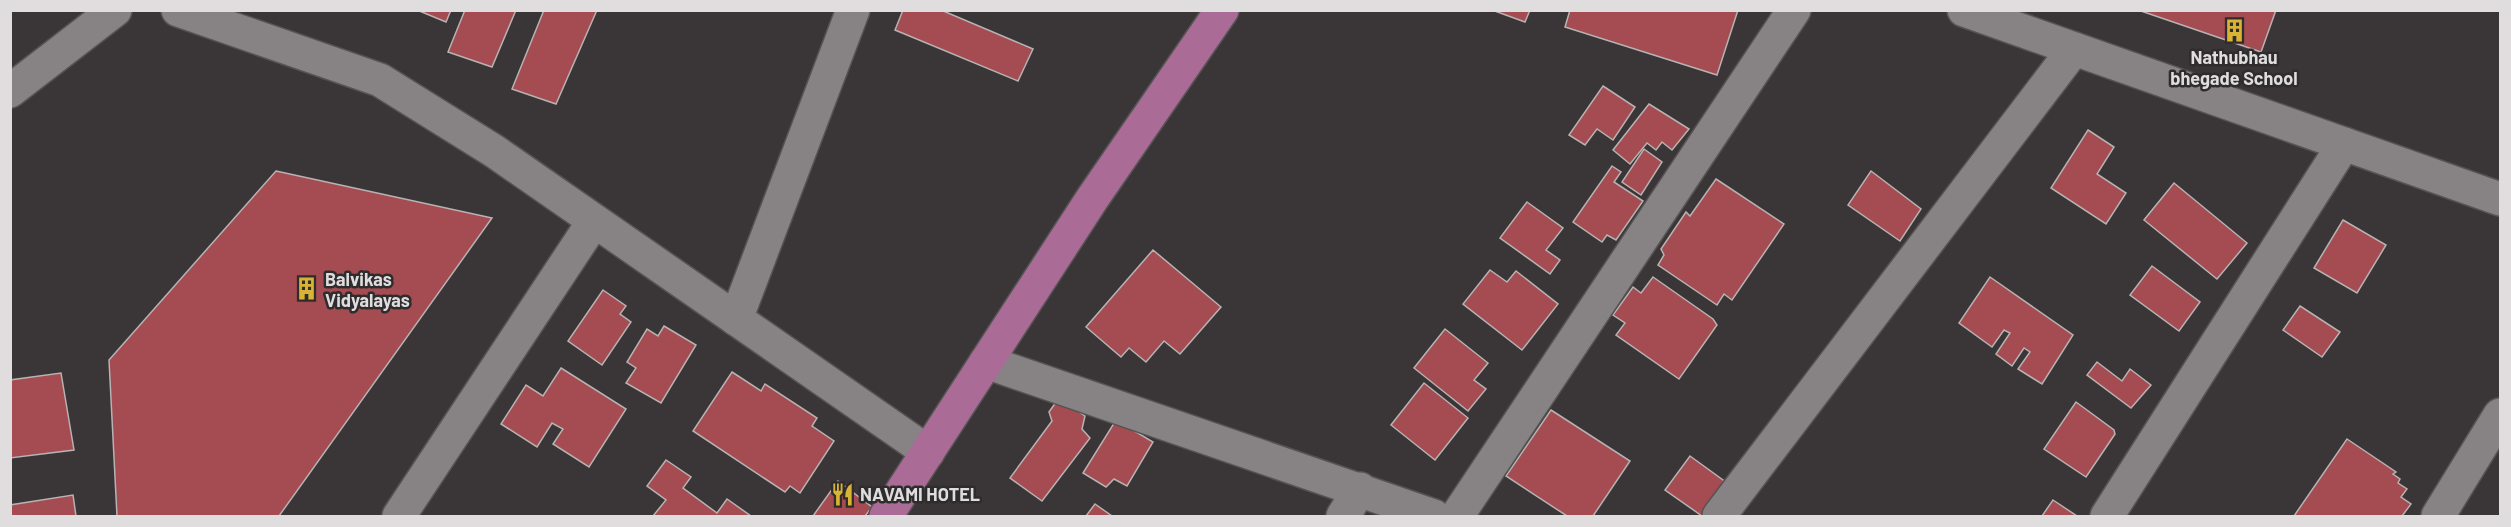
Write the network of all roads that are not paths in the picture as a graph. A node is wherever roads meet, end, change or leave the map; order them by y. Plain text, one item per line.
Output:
1 (115, 10) edge
2 (178, 10) edge
3 (1222, 10) edge
4 (1794, 10) edge
5 (1964, 10) edge
6 (849, 12) edge
7 (2074, 49) junction
8 (10, 91) edge
9 (2344, 144) junction
10 (2500, 199) edge
11 (594, 221) junction
12 (736, 319) junction
13 (986, 362) junction
14 (2500, 415) edge
15 (928, 452) junction
16 (1351, 503) edge
17 (399, 516) edge
18 (886, 516) edge
19 (1434, 516) edge
20 (1457, 516) edge
21 (1719, 516) edge
22 (2107, 516) edge
23 (2438, 516) edge

1 - 8 street
2 - 11 street
3 - 13 main road
4 - 20 street
5 - 7 street
6 - 12 street
7 - 9 street
7 - 21 street
9 - 10 street
9 - 22 street
11 - 12 street
11 - 17 street
12 - 15 street
13 - 15 main road
13 - 16 street
14 - 23 street
15 - 18 main road
16 - 19 street

